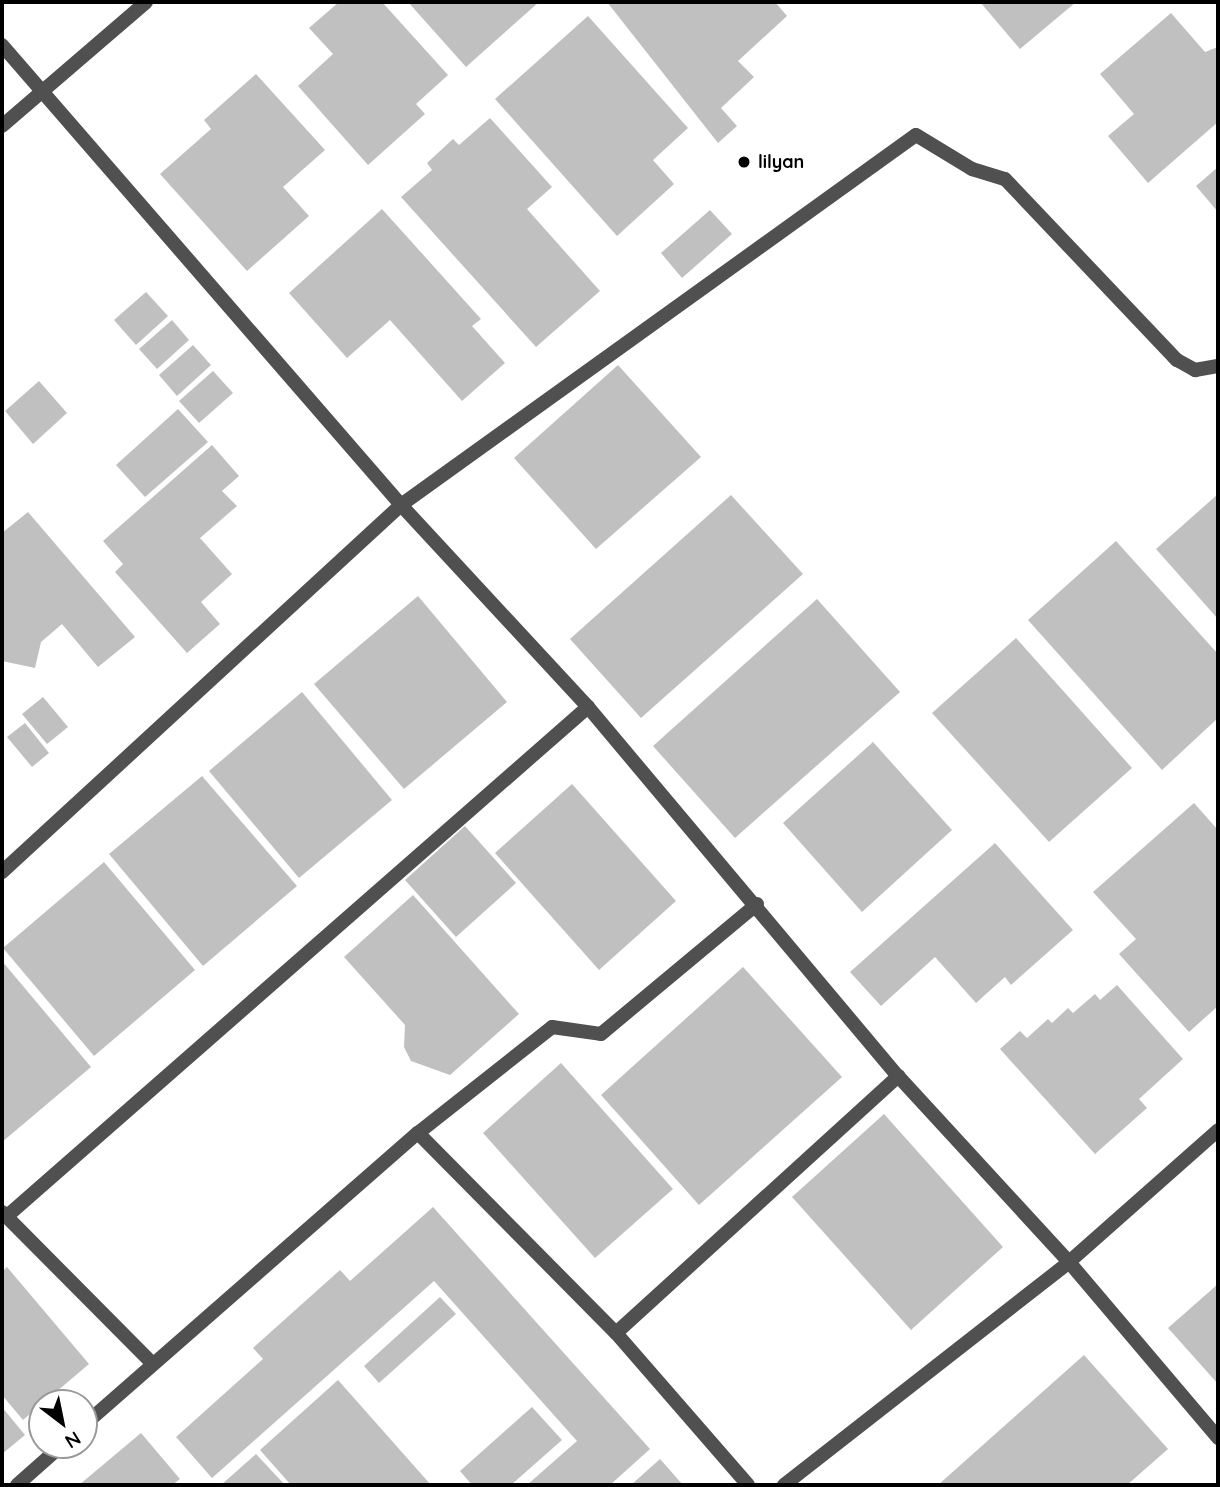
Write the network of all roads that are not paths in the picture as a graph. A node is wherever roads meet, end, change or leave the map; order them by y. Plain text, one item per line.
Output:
1 (146, 2) edge
2 (2, 45) edge
3 (42, 90) junction
4 (2, 126) edge
5 (1218, 366) edge
6 (401, 505) junction
7 (588, 707) junction
8 (2, 872) edge
9 (757, 904) junction
10 (898, 1076) junction
11 (1218, 1130) edge
12 (418, 1133) junction
13 (4, 1214) edge
14 (1069, 1262) junction
15 (615, 1333) junction
16 (152, 1363) junction
17 (98, 1412) edge
18 (1218, 1438) edge
19 (46, 1459) edge
20 (17, 1485) edge
21 (748, 1485) edge
22 (784, 1485) edge

1 - 3 street
2 - 3 street
3 - 4 street
3 - 6 street
5 - 6 street
6 - 7 street
6 - 8 street
7 - 9 street
7 - 13 street
9 - 10 street
9 - 12 street
10 - 14 street
10 - 15 street
11 - 14 street
12 - 15 street
12 - 16 street
13 - 16 street
14 - 18 street
14 - 22 street
15 - 21 street
16 - 17 street
19 - 20 street

